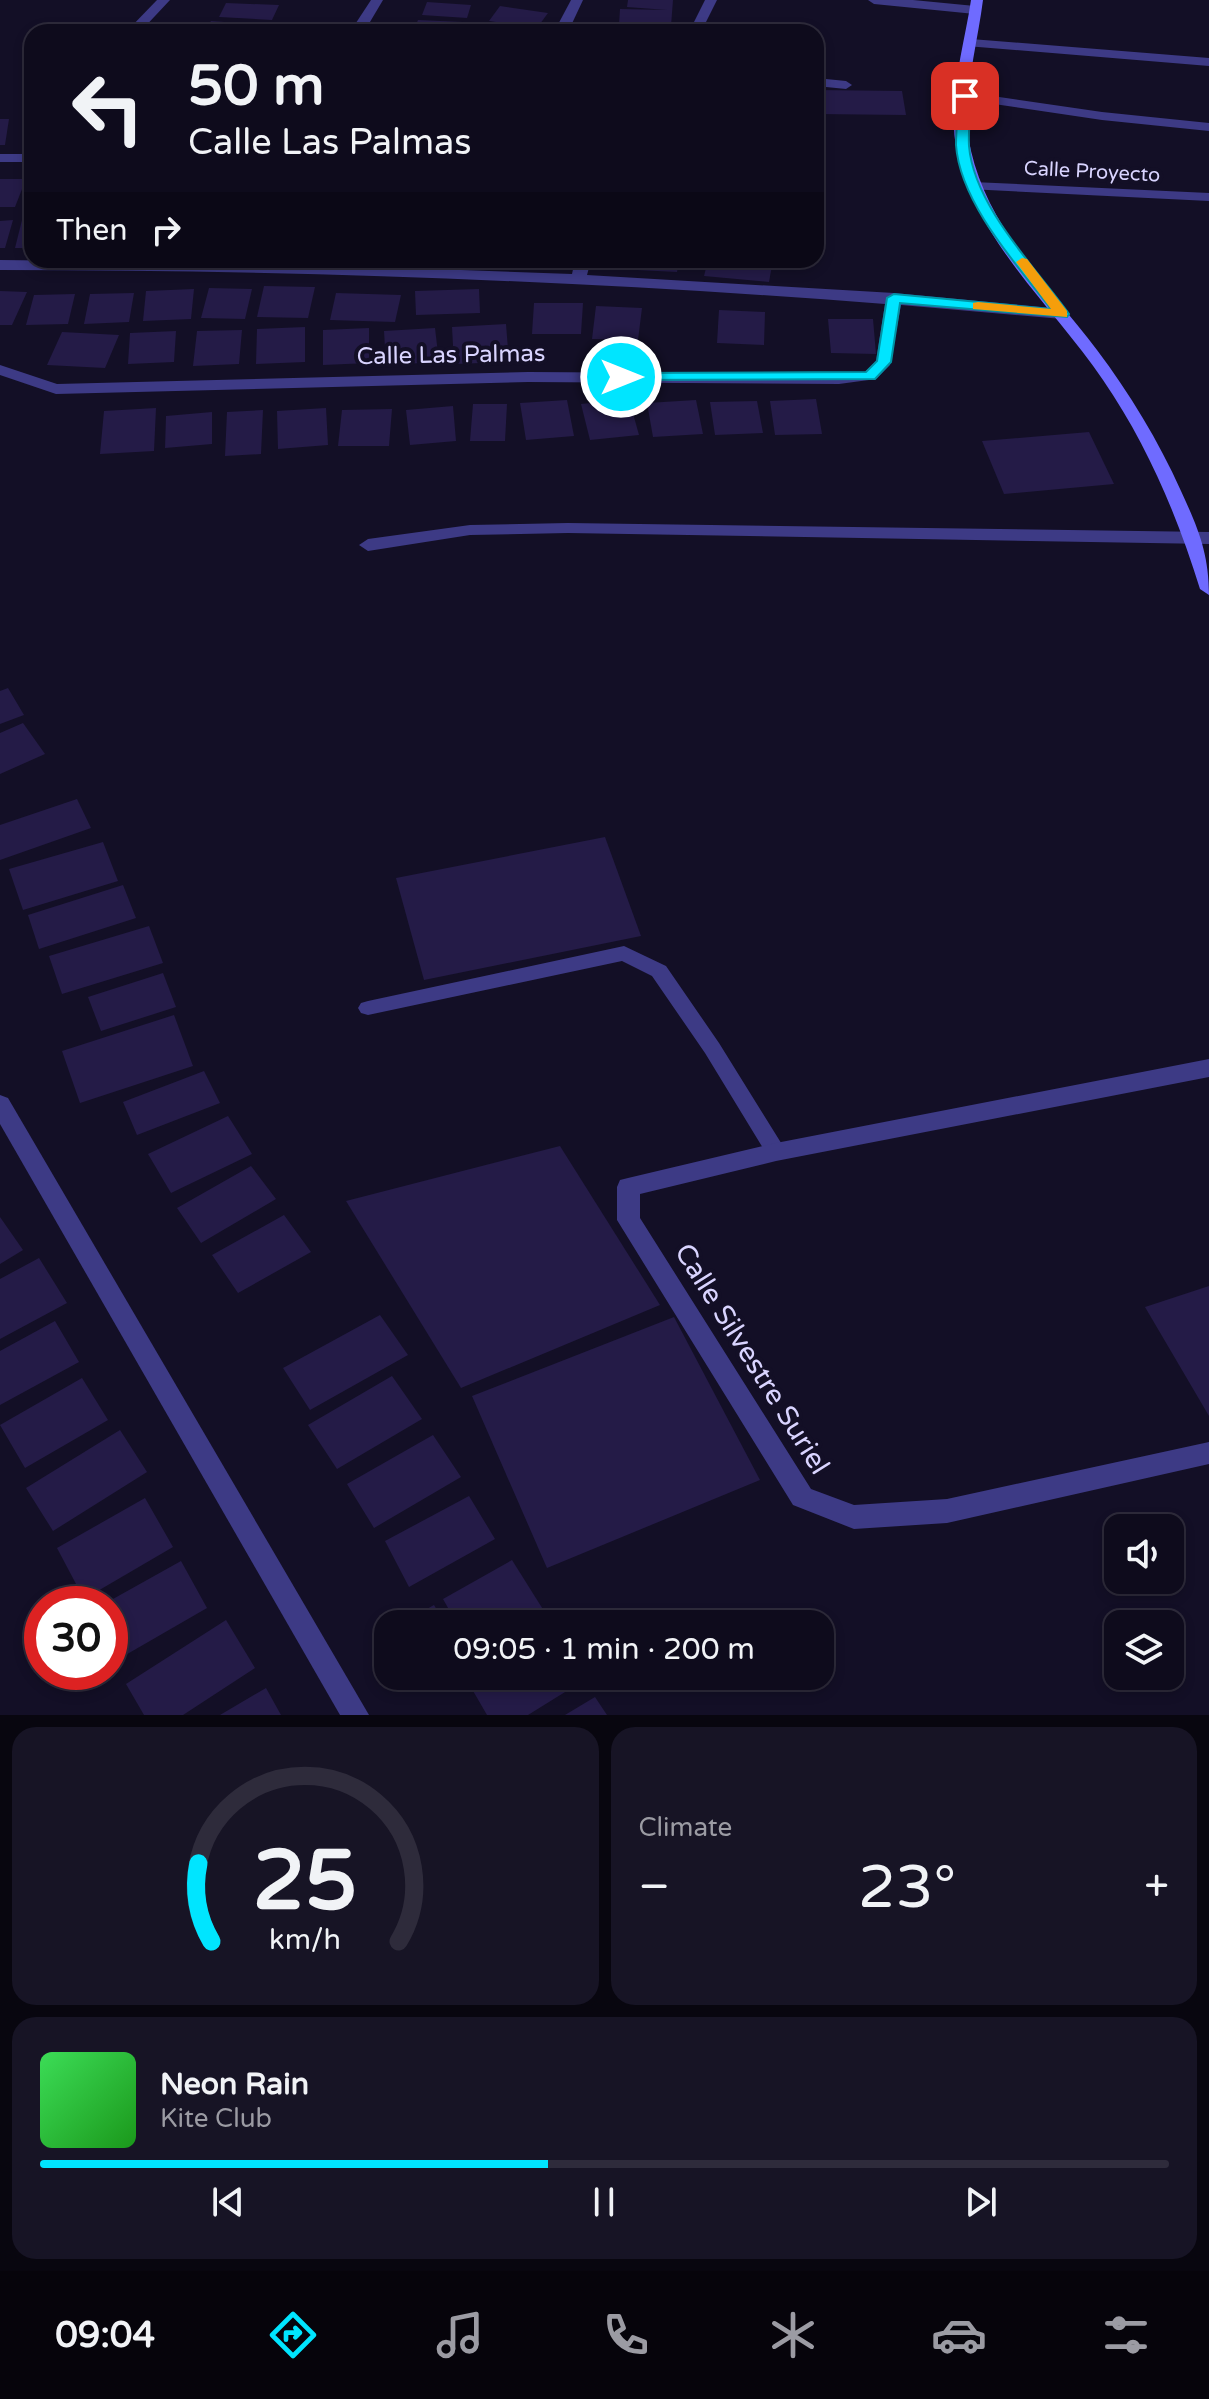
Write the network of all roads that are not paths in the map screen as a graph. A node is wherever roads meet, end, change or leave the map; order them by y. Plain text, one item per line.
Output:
1 (164, 0) edge
2 (377, 0) edge
3 (577, 0) edge
4 (711, 0) edge
5 (874, 0) edge
6 (976, 5) edge
7 (141, 24) edge
8 (362, 24) edge
9 (565, 24) edge
10 (699, 24) edge
11 (971, 43) junction
12 (1209, 62) edge
13 (824, 83) edge
14 (846, 85) dead end
15 (965, 96) junction
16 (1209, 127) edge
17 (0, 158) edge
18 (24, 158) edge
19 (973, 186) junction
20 (1209, 197) edge
21 (0, 265) edge
22 (24, 265) edge
23 (235, 268) edge
24 (581, 268) edge
25 (578, 280) junction
26 (894, 298) junction
27 (1062, 314) junction
28 (0, 370) edge
29 (1201, 537) edge
30 (368, 545) dead end
31 (1209, 589) edge
32 (368, 1008) dead end
33 (1209, 1068) edge
34 (0, 1104) edge
35 (776, 1152) junction
36 (1209, 1453) edge
37 (355, 1715) edge

1 - 7 street
2 - 8 street
3 - 9 street
4 - 10 lane
5 - 6 street
6 - 11 main road
11 - 12 street
11 - 15 main road
13 - 14 lane
15 - 16 street
15 - 19 main road
17 - 18 street
19 - 20 street, Calle Proyecto
19 - 27 main road
21 - 22 street
23 - 25 street
24 - 25 street
25 - 26 street
26 - 27 street
26 - 28 street, Calle Las Palmas
27 - 29 main road
29 - 30 street
29 - 31 main road
32 - 35 lane
33 - 35 street
34 - 37 street
35 - 36 street, Calle Silvestre Suriel

